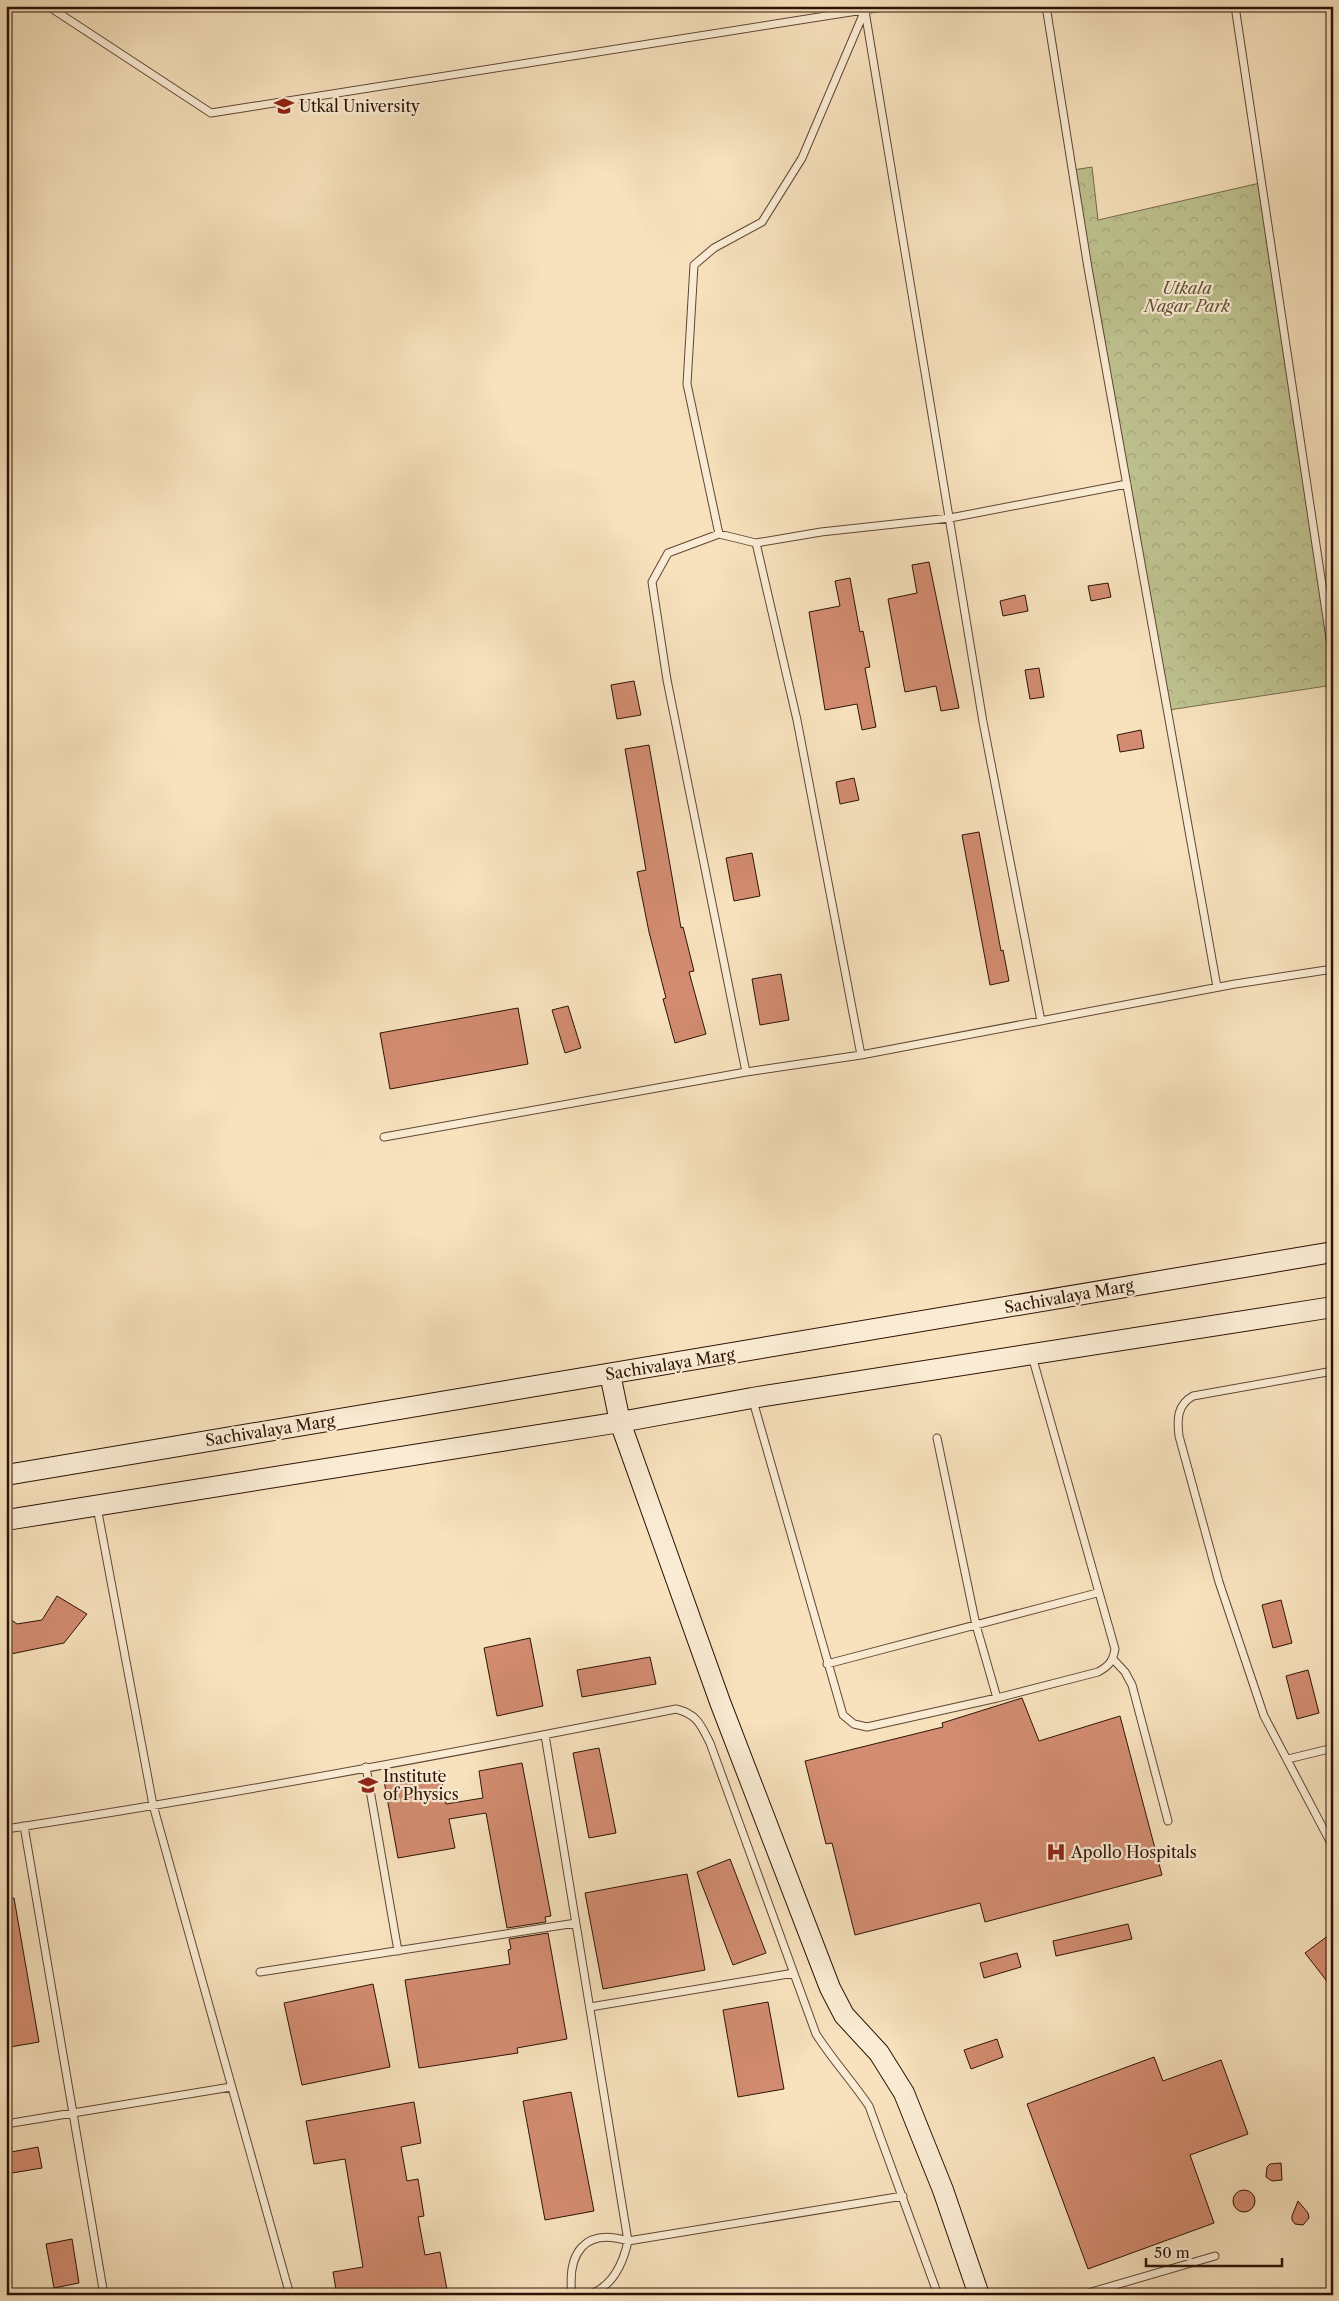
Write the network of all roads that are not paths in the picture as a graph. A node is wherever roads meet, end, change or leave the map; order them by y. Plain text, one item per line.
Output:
1 (48, 6) edge
2 (889, 6) edge
3 (1046, 6) edge
4 (1235, 6) edge
5 (865, 10) junction
6 (1127, 484) junction
7 (950, 518) junction
8 (719, 534) junction
9 (756, 543) junction
10 (1333, 658) edge
11 (1333, 969) edge
12 (1217, 987) junction
13 (1041, 1021) junction
14 (861, 1055) junction
15 (746, 1072) junction
16 (384, 1137) dead end
17 (1333, 1252) edge
18 (1333, 1307) edge
19 (1032, 1354) junction
20 (1333, 1371) edge
21 (610, 1374) junction
22 (752, 1398) junction
23 (620, 1422) junction
24 (937, 1438) dead end
25 (6, 1475) edge
26 (97, 1506) junction
27 (6, 1520) edge
28 (1098, 1593) junction
29 (976, 1625) junction
30 (1113, 1659) junction
31 (827, 1664) junction
32 (996, 1698) junction
33 (545, 1735) junction
34 (1333, 1748) edge
35 (1288, 1759) junction
36 (366, 1767) junction
37 (153, 1806) junction
38 (1168, 1822) dead end
39 (24, 1826) junction
40 (6, 1829) edge
41 (1333, 1847) edge
42 (576, 1923) junction
43 (398, 1951) junction
44 (260, 1972) dead end
45 (794, 1973) junction
46 (590, 2008) junction
47 (231, 2087) junction
48 (74, 2114) junction
49 (6, 2124) edge
50 (903, 2196) junction
51 (628, 2241) junction
52 (1215, 2256) dead end
53 (104, 2295) edge
54 (290, 2295) edge
55 (572, 2295) edge
56 (588, 2295) edge
57 (938, 2295) edge
58 (979, 2295) edge
59 (1081, 2295) edge

1 - 5 lane
2 - 5 lane
3 - 6 lane
4 - 10 lane
5 - 7 lane
5 - 8 lane
6 - 7 lane
6 - 12 lane
7 - 9 lane
7 - 13 lane
8 - 9 lane
8 - 15 lane
9 - 14 lane
11 - 12 lane
12 - 13 lane
13 - 14 lane
14 - 15 lane
15 - 16 lane
17 - 21 main road, Sachivalaya Marg
18 - 19 main road
19 - 22 main road
19 - 28 lane
20 - 35 lane
21 - 23 main road
21 - 25 main road, Sachivalaya Marg
22 - 23 main road
22 - 31 lane
23 - 26 main road
23 - 58 main road
24 - 29 lane
26 - 27 main road
26 - 37 lane
28 - 29 lane
28 - 30 lane
29 - 31 lane
29 - 32 lane
30 - 32 lane
30 - 38 lane
31 - 32 lane
33 - 36 lane
33 - 42 lane
33 - 45 lane
34 - 35 lane
35 - 41 lane
36 - 37 lane
36 - 43 lane
37 - 39 lane
37 - 47 lane
39 - 40 lane
39 - 48 lane
42 - 43 lane
42 - 46 lane
43 - 44 lane
45 - 46 lane
45 - 50 lane
46 - 51 lane
47 - 48 lane
47 - 54 lane
48 - 49 lane
48 - 53 lane
50 - 51 lane
50 - 57 lane
51 - 55 lane
51 - 56 lane
52 - 59 lane

